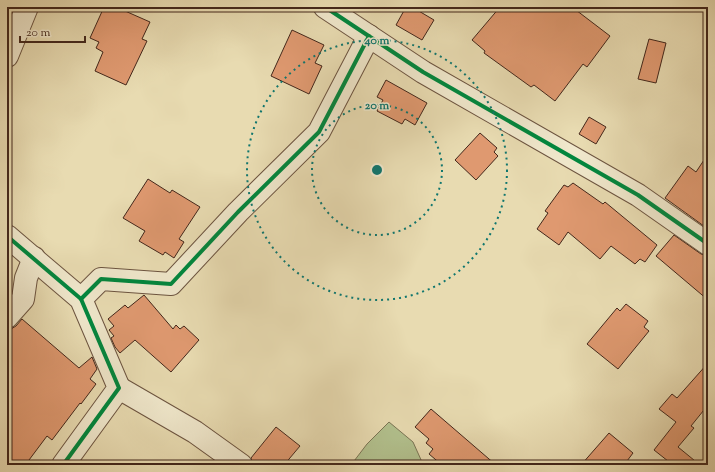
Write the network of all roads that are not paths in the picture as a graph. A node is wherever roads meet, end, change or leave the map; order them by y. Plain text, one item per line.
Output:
1 (27, 7) edge
2 (325, 7) edge
3 (369, 36) junction
4 (7, 56) edge
5 (7, 236) edge
6 (708, 244) edge
7 (34, 258) junction
8 (81, 299) junction
9 (7, 317) edge
10 (119, 388) junction
11 (63, 465) edge
12 (241, 465) edge

1 - 4 street
2 - 3 street
3 - 6 street
3 - 8 street
5 - 7 street
7 - 8 street
7 - 9 street
8 - 10 street
10 - 11 street
10 - 12 street

